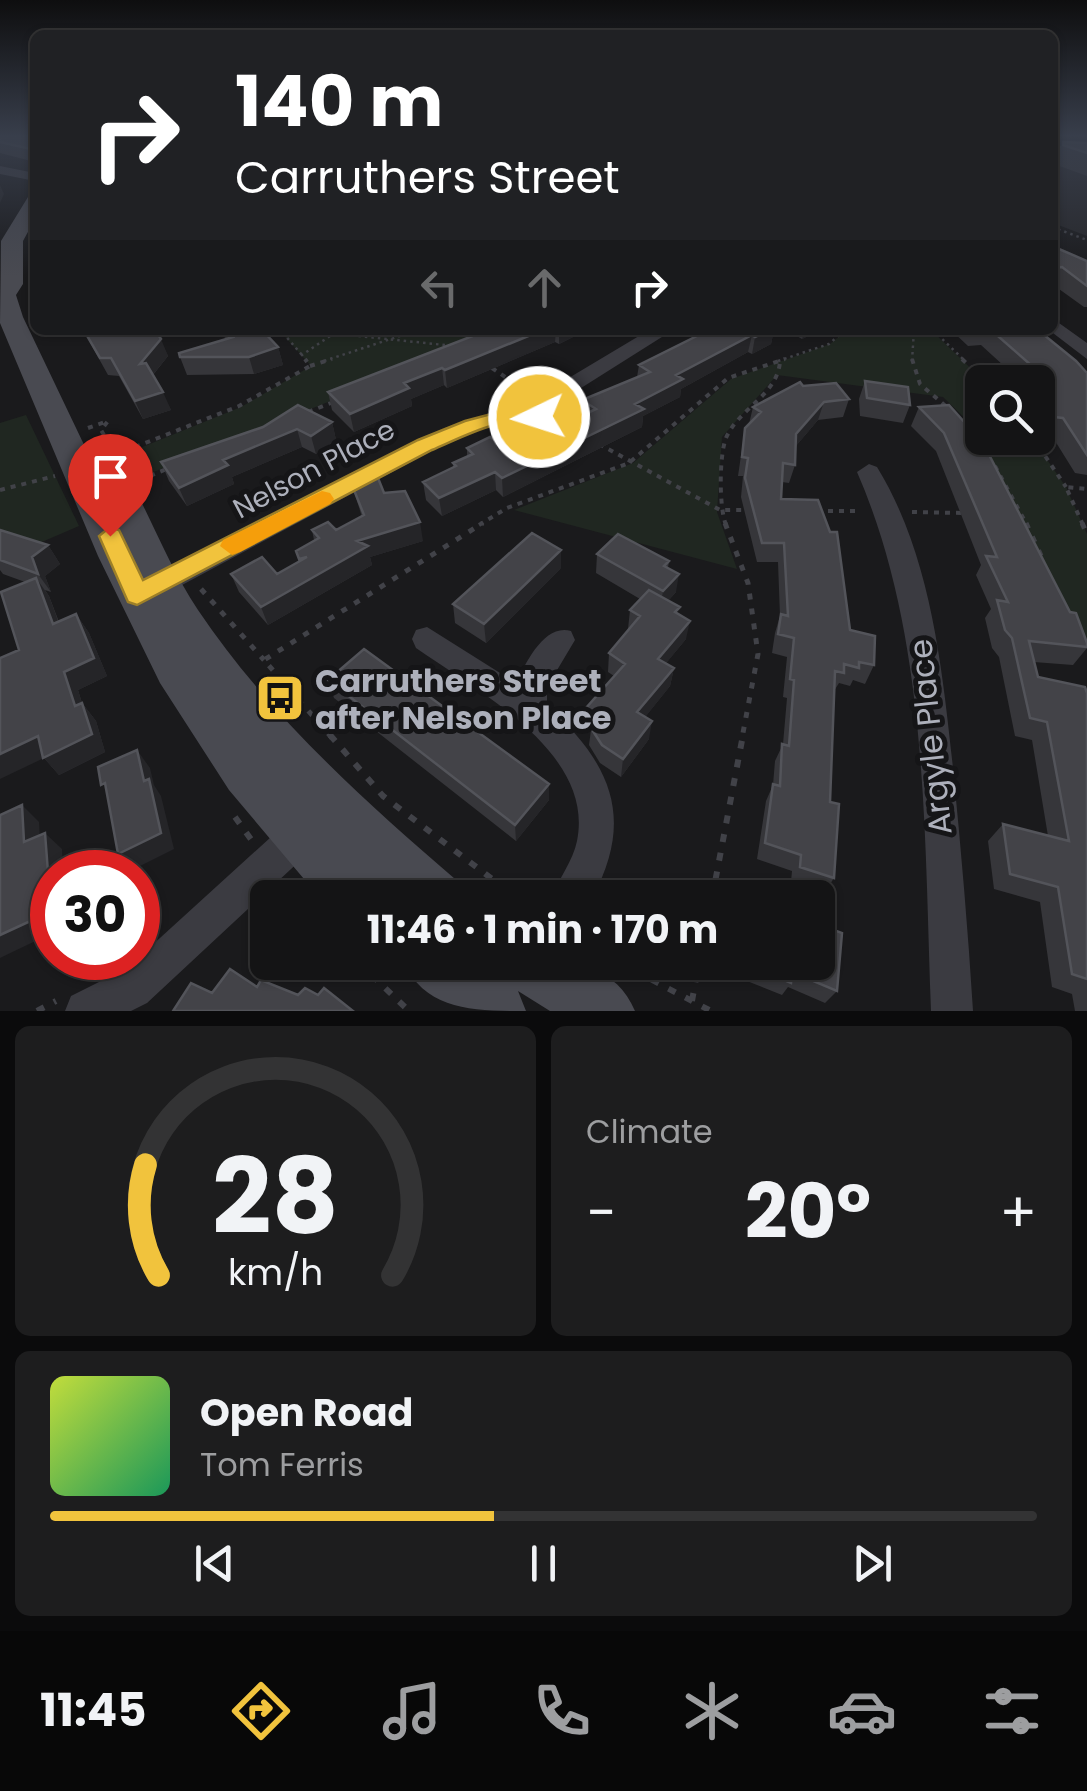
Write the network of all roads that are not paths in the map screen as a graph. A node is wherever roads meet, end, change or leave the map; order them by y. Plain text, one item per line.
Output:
1 (30, 209) edge
2 (5, 251) edge
3 (11, 284) junction
4 (30, 313) edge
5 (1058, 328) edge
6 (39, 335) edge
7 (653, 335) edge
8 (1087, 353) edge
9 (869, 472) dead end
10 (150, 588) junction
11 (427, 639) dead end
12 (560, 640) dead end
13 (531, 712) junction
14 (333, 806) junction
15 (297, 838) junction
16 (340, 880) edge
17 (416, 880) edge
18 (578, 880) edge
19 (456, 980) edge
20 (514, 980) edge
21 (553, 980) edge
22 (495, 1010) edge
23 (86, 1011) edge
24 (604, 1011) edge
25 (952, 1011) edge

1 - 2 main road
2 - 3 main road
3 - 4 main road
3 - 10 main road
5 - 8 street
6 - 10 main road
7 - 10 street, Nelson Place
9 - 25 street, Argyle Place
10 - 14 main road
10 - 15 main road
11 - 13 street
12 - 13 street
13 - 18 street
14 - 15 street
14 - 17 main road
15 - 16 main road
15 - 23 street
19 - 22 main road
20 - 22 street
21 - 24 main road

